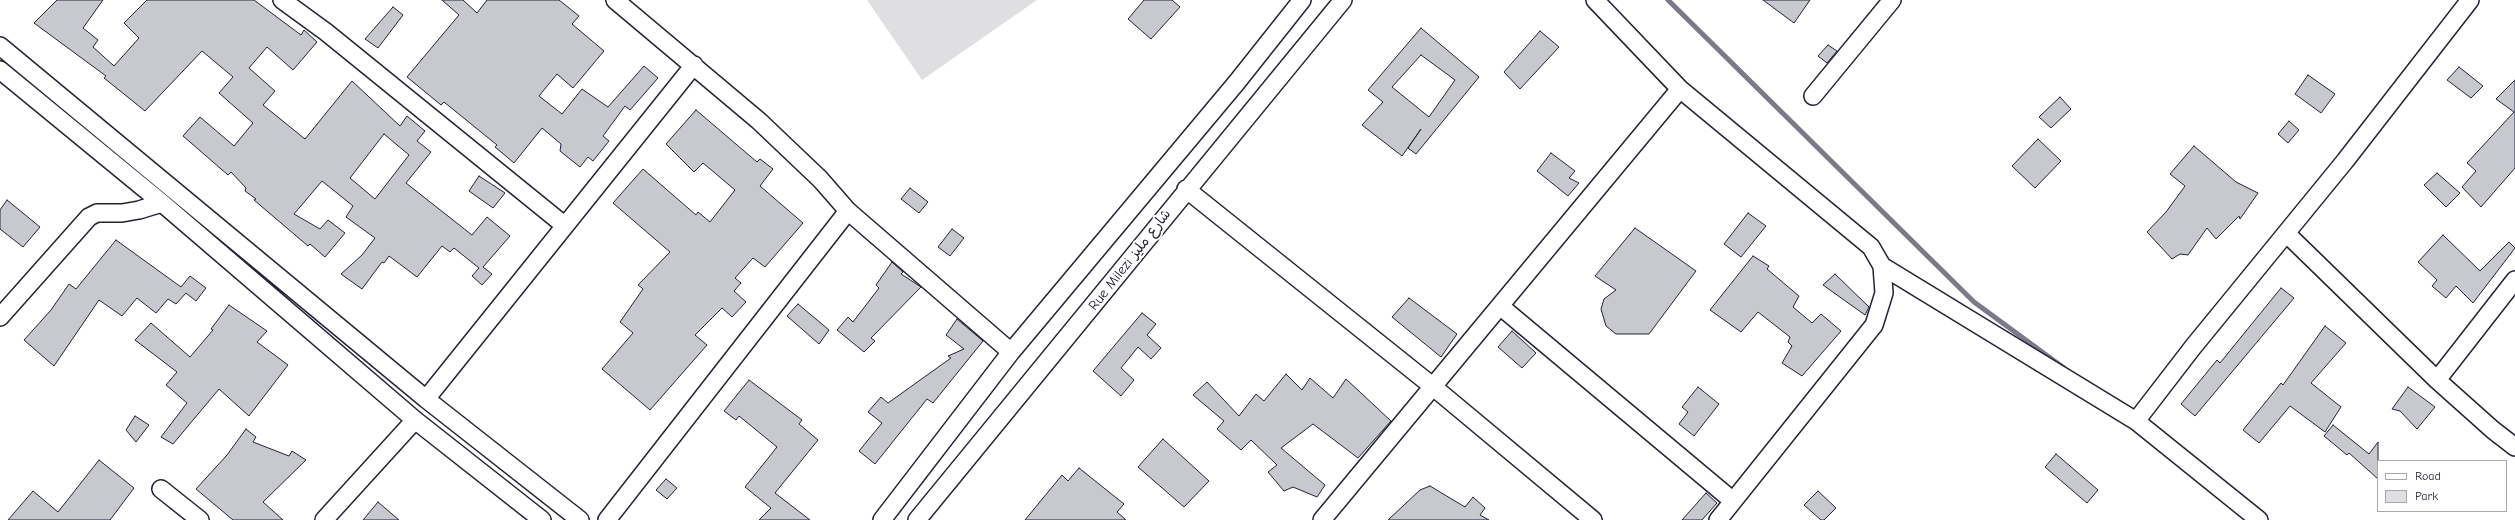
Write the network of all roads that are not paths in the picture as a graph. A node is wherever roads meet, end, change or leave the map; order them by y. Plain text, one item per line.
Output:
1 (282, 0) edge
2 (615, 0) edge
3 (1302, 0) edge
4 (1344, 0) edge
5 (1595, 0) edge
6 (1892, 0) edge
7 (2470, 0) edge
8 (0, 46) edge
9 (694, 65) junction
10 (0, 70) edge
11 (1680, 89) junction
12 (1813, 96) dead end
13 (1186, 190) junction
14 (162, 203) junction
15 (848, 211) junction
16 (564, 225) junction
17 (2287, 234) junction
18 (1882, 266) junction
19 (2515, 280) edge
20 (1500, 306) junction
21 (0, 317) edge
22 (1011, 352) junction
23 (2437, 380) junction
24 (1432, 386) junction
25 (426, 399) junction
26 (415, 420) junction
27 (2136, 421) junction
28 (2515, 447) edge
29 (161, 489) dead end
30 (1733, 502) junction
31 (200, 520) edge
32 (324, 520) edge
33 (542, 520) edge
34 (580, 520) edge
35 (607, 520) edge
36 (882, 520) edge
37 (917, 520) edge
38 (1322, 520) edge
39 (1593, 520) edge
40 (1718, 520) edge
41 (2259, 520) edge

1 - 16 street
2 - 9 street
3 - 22 street
4 - 13 street, Rue Milezi شارع مليز
5 - 11 street
6 - 12 street
7 - 17 street
8 - 25 street
9 - 15 street
9 - 16 street
10 - 14 street
11 - 18 street
11 - 20 street
13 - 24 street
13 - 37 street, Rue Milezi شارع مليز
14 - 21 street
14 - 26 street
15 - 22 street
15 - 35 street
16 - 25 street
17 - 23 street
17 - 27 street
18 - 27 street
18 - 30 street
19 - 23 street
20 - 24 street
20 - 30 street
22 - 36 street
23 - 28 street
24 - 38 street
24 - 39 street
25 - 34 street
26 - 32 street
26 - 33 street
27 - 41 street
29 - 31 street
30 - 40 street

